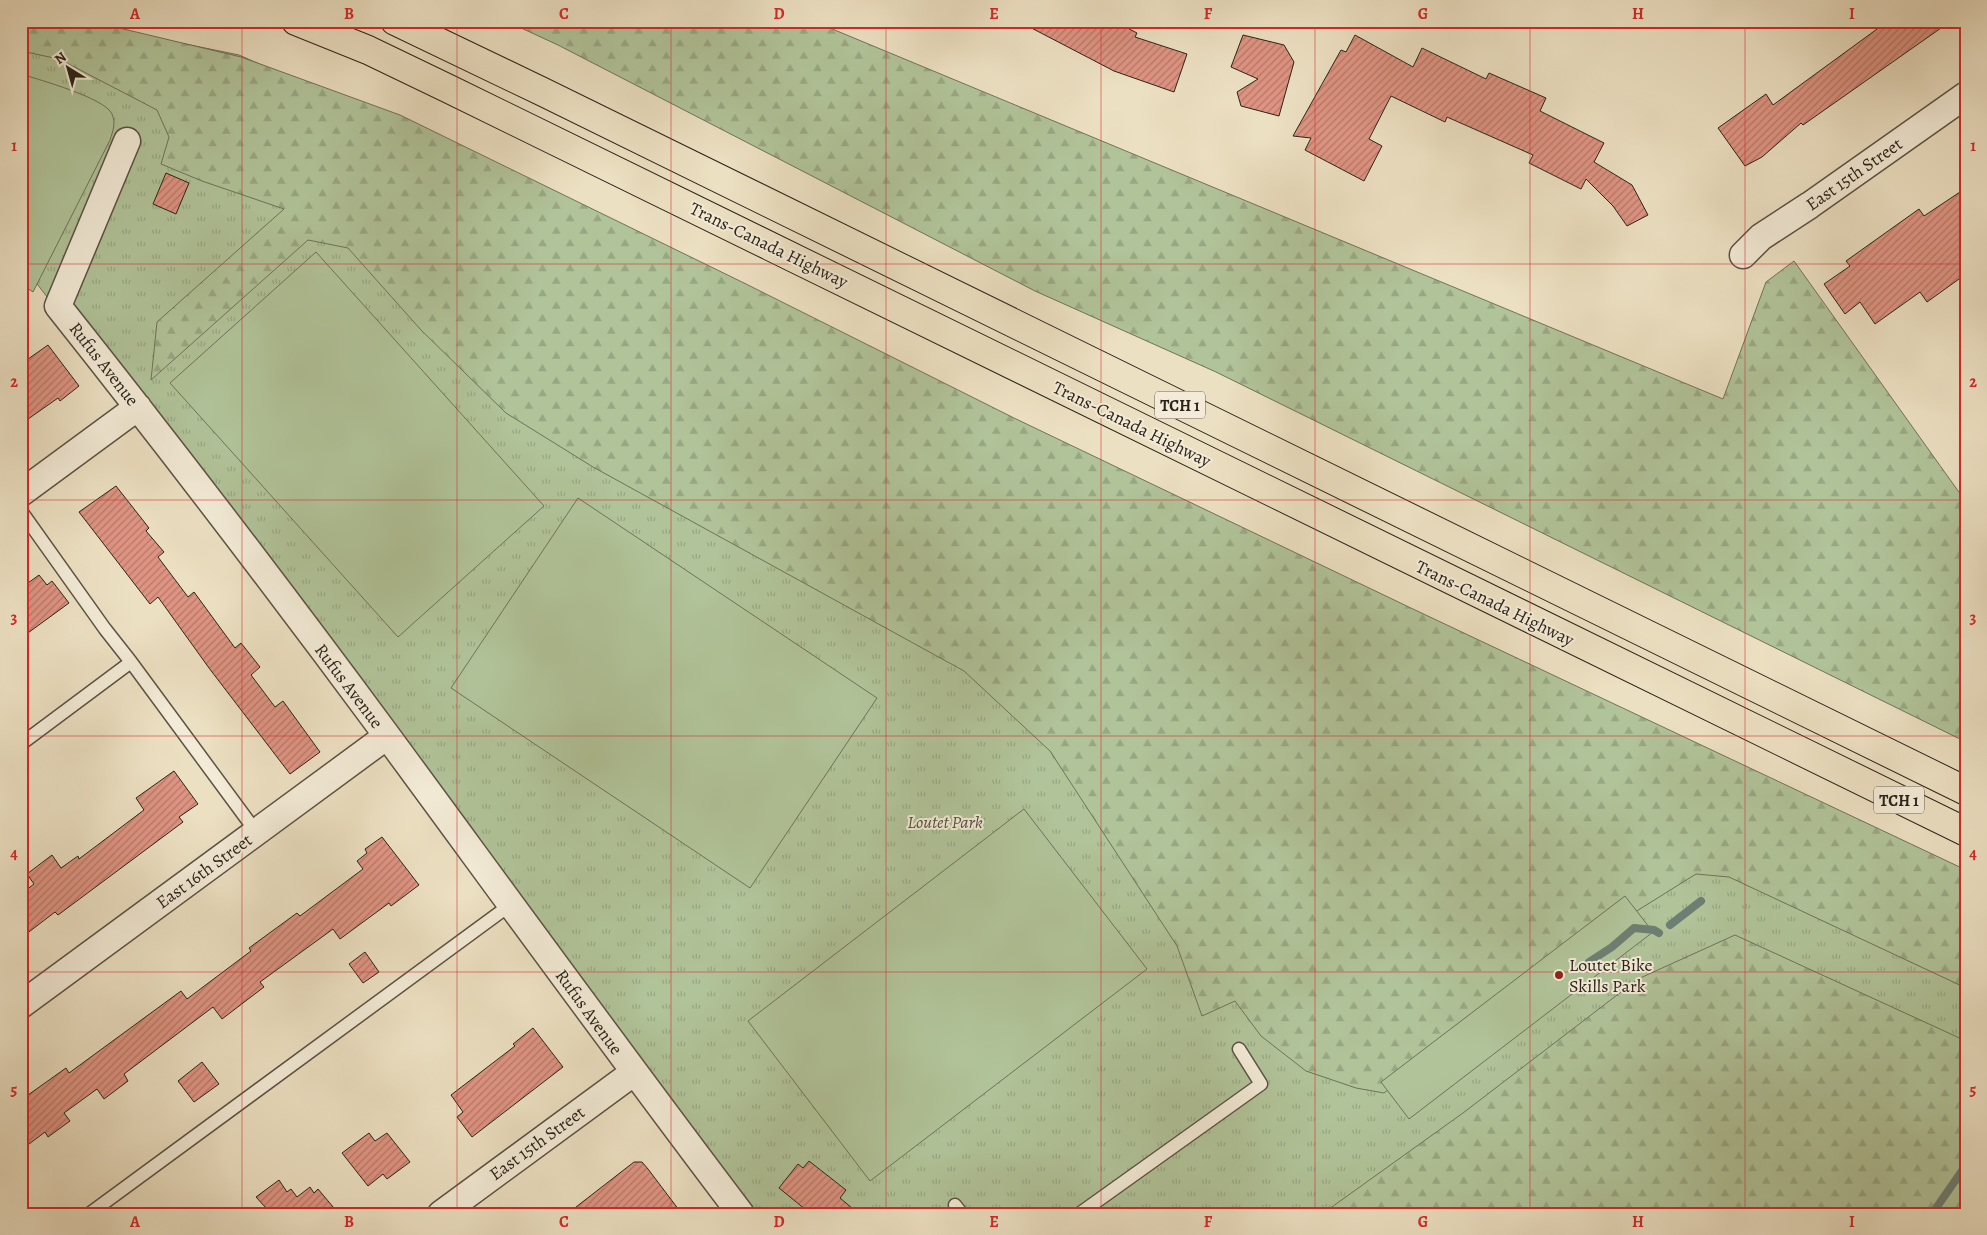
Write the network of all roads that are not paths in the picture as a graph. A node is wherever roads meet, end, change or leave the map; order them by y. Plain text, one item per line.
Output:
1 (296, 21) edge
2 (395, 21) edge
3 (1966, 95) edge
4 (127, 141) dead end
5 (1743, 254) dead end
6 (138, 407) junction
7 (21, 493) edge
8 (21, 511) edge
9 (131, 662) junction
10 (387, 736) junction
11 (21, 744) edge
12 (1966, 791) edge
13 (1966, 832) edge
14 (257, 833) junction
15 (510, 906) junction
16 (21, 1005) edge
17 (1239, 1049) dead end
18 (633, 1072) junction
19 (89, 1214) edge
20 (441, 1214) edge
21 (741, 1214) edge
22 (1079, 1214) edge

1 - 13 highway, Trans-Canada Highway / TCH 1
2 - 12 highway, TCH 1
3 - 5 street, East 15th Street
4 - 6 street, Rufus Avenue
6 - 7 street
6 - 10 street, Rufus Avenue
8 - 9 lane
9 - 11 lane
9 - 14 lane
10 - 14 street, East 16th Street
10 - 15 street, Rufus Avenue
14 - 16 street, East 16th Street
15 - 18 street, Rufus Avenue
15 - 19 lane
17 - 22 lane
18 - 20 street, East 15th Street
18 - 21 street, Rufus Avenue

